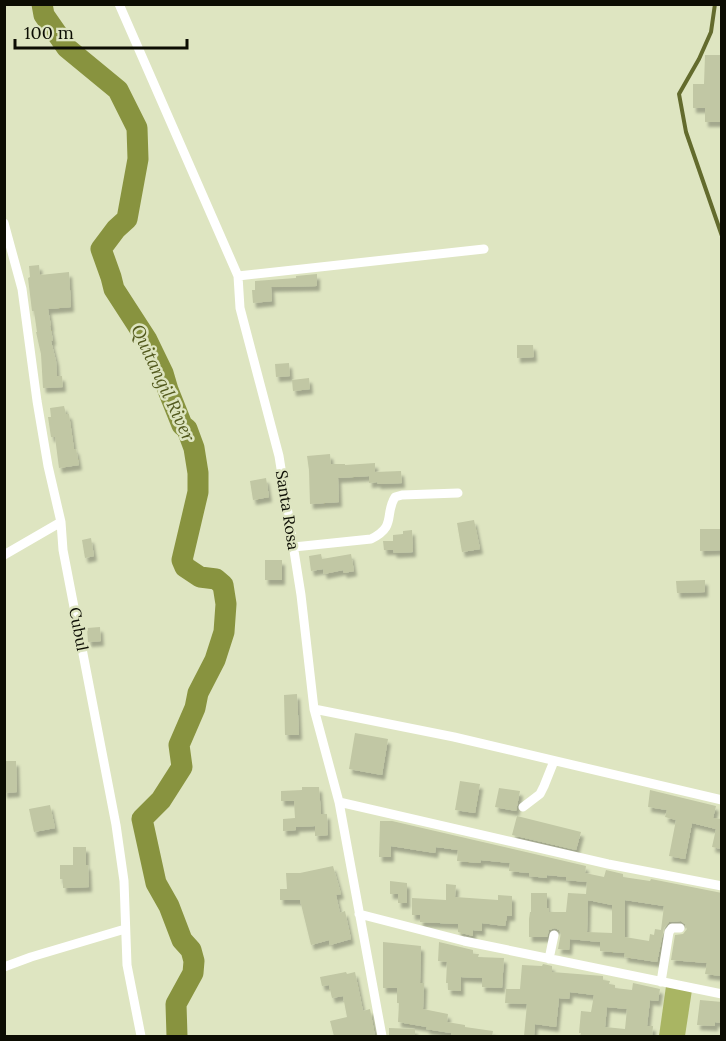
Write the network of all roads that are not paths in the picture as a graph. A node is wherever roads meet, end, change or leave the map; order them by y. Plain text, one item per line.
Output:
1 (119, 4) edge
2 (4, 223) edge
3 (484, 249) dead end
4 (238, 276) junction
5 (458, 493) dead end
6 (61, 522) junction
7 (294, 547) junction
8 (4, 555) edge
9 (314, 709) junction
10 (554, 761) junction
11 (722, 800) edge
12 (339, 802) junction
13 (523, 807) dead end
14 (722, 886) edge
15 (359, 914) junction
16 (680, 928) dead end
17 (125, 929) junction
18 (554, 934) dead end
19 (549, 959) junction
20 (4, 967) edge
21 (661, 982) junction
22 (722, 994) edge
23 (141, 1036) edge
24 (382, 1036) edge

1 - 4 street, Santa Rosa
2 - 6 street, Cubul
3 - 4 street
4 - 7 street, Santa Rosa
5 - 7 street
6 - 8 street
6 - 17 street, Cubul
7 - 9 street, Santa Rosa
9 - 10 street
9 - 12 street, Santa Rosa
10 - 11 street
10 - 13 street
12 - 14 street
12 - 15 street, Santa Rosa
15 - 19 street
15 - 24 street, Santa Rosa
16 - 21 street
17 - 20 street
17 - 23 street, Cubul
18 - 19 street
19 - 21 street
21 - 22 street

